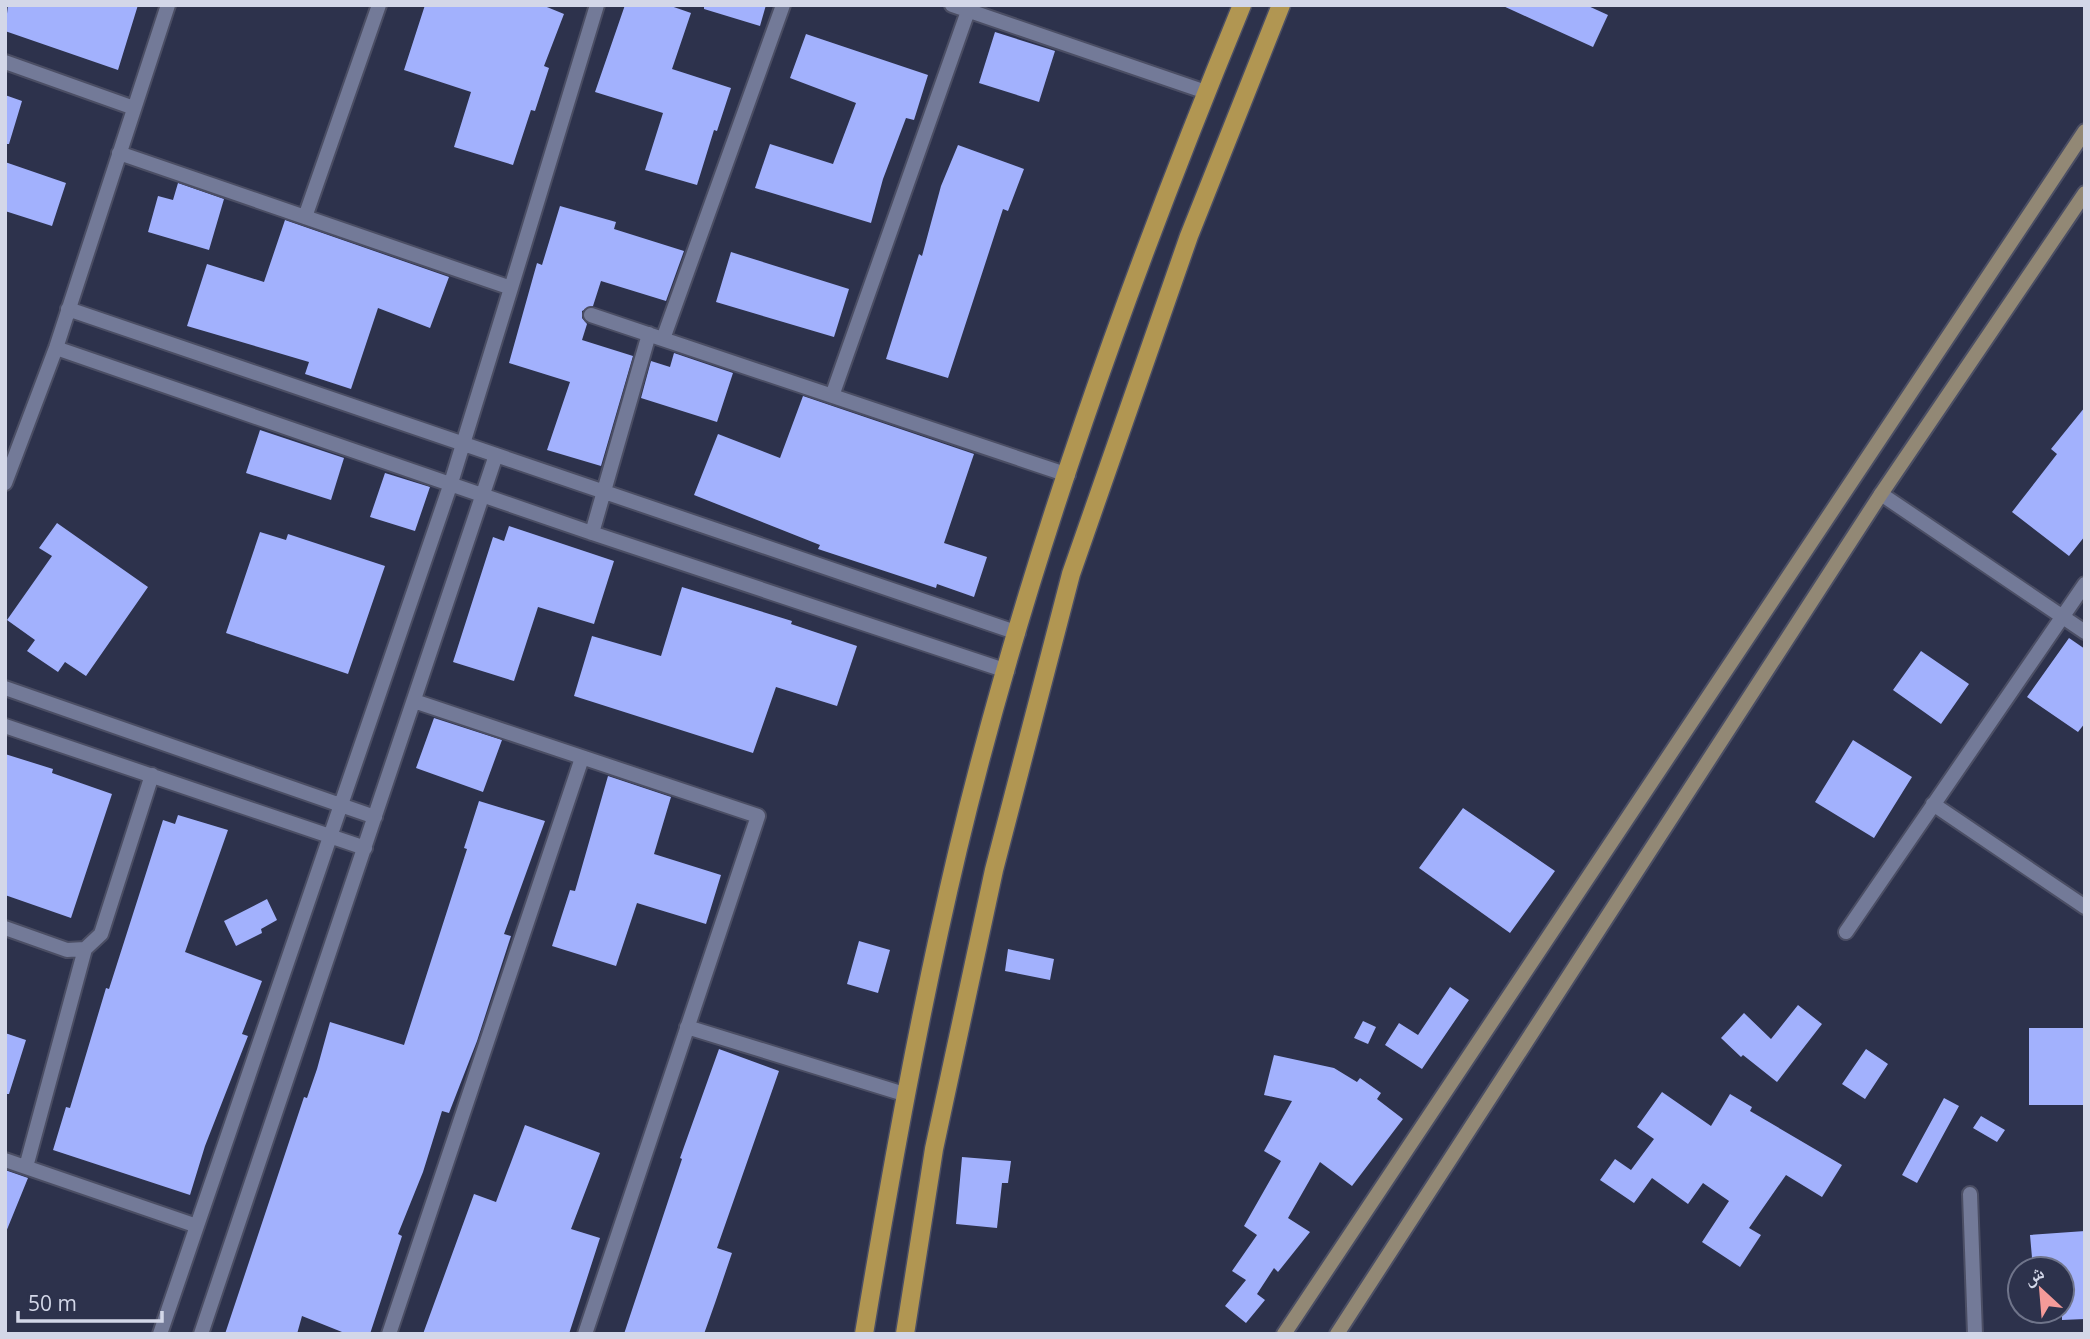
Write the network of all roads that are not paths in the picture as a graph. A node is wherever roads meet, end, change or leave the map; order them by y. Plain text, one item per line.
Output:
1 (169, 5) edge
2 (379, 5) edge
3 (597, 5) edge
4 (783, 5) edge
5 (952, 5) edge
6 (1242, 5) edge
7 (1281, 5) edge
8 (968, 11) junction
9 (5, 62) edge
10 (1206, 92) junction
11 (134, 108) junction
12 (2085, 131) edge
13 (119, 153) junction
14 (2085, 193) edge
15 (305, 217) junction
16 (511, 288) junction
17 (68, 309) junction
18 (591, 315) dead end
19 (656, 337) junction
20 (56, 348) junction
21 (832, 396) junction
22 (464, 444) junction
23 (496, 455) junction
24 (1068, 475) junction
25 (5, 483) edge
26 (451, 483) junction
27 (604, 492) junction
28 (483, 493) junction
29 (1881, 494) junction
30 (592, 533) junction
31 (2085, 584) edge
32 (2062, 617) junction
33 (2085, 632) edge
34 (1018, 633) junction
35 (1007, 671) junction
36 (5, 688) edge
37 (414, 701) junction
38 (5, 726) edge
39 (582, 758) junction
40 (152, 775) junction
41 (1933, 804) junction
42 (342, 805) junction
43 (375, 817) junction
44 (331, 835) junction
45 (365, 848) junction
46 (2085, 907) edge
47 (5, 928) edge
48 (1846, 932) dead end
49 (85, 949) junction
50 (687, 1027) junction
51 (904, 1094) junction
52 (5, 1160) edge
53 (26, 1167) junction
54 (1970, 1194) dead end
55 (197, 1226) junction
56 (160, 1334) edge
57 (201, 1334) edge
58 (388, 1334) edge
59 (585, 1334) edge
60 (864, 1334) edge
61 (905, 1334) edge
62 (1284, 1334) edge
63 (1337, 1334) edge
64 (1975, 1334) edge

1 - 11 street
2 - 15 street
3 - 16 street
4 - 19 street
5 - 8 street
6 - 10 main road
7 - 61 main road
8 - 10 street
8 - 21 street
9 - 11 street
10 - 24 main road
11 - 13 street
12 - 62 main road
13 - 15 street
13 - 17 street
14 - 29 main road
15 - 16 street
16 - 22 street
17 - 20 street
17 - 22 street
18 - 19 street
19 - 21 street
19 - 27 street
20 - 25 street
20 - 26 street
21 - 24 street
22 - 23 street
22 - 26 street
23 - 27 street
23 - 28 street
24 - 34 main road
26 - 28 street
26 - 42 street
27 - 30 street
27 - 34 street
28 - 30 street
28 - 37 street
29 - 32 street
29 - 63 main road
30 - 35 street
31 - 32 street
32 - 33 street
32 - 41 street
34 - 35 main road
35 - 51 main road
36 - 42 street
37 - 39 street
37 - 43 street
38 - 40 street
39 - 50 street
39 - 58 street
40 - 44 street
40 - 49 street
41 - 46 street
41 - 48 street
42 - 43 street
42 - 44 street
43 - 45 street
44 - 45 street
44 - 55 street
45 - 57 street
47 - 49 street
49 - 53 street
50 - 51 street
50 - 59 street
51 - 60 main road
52 - 53 street
53 - 55 street
54 - 64 street
55 - 56 street

